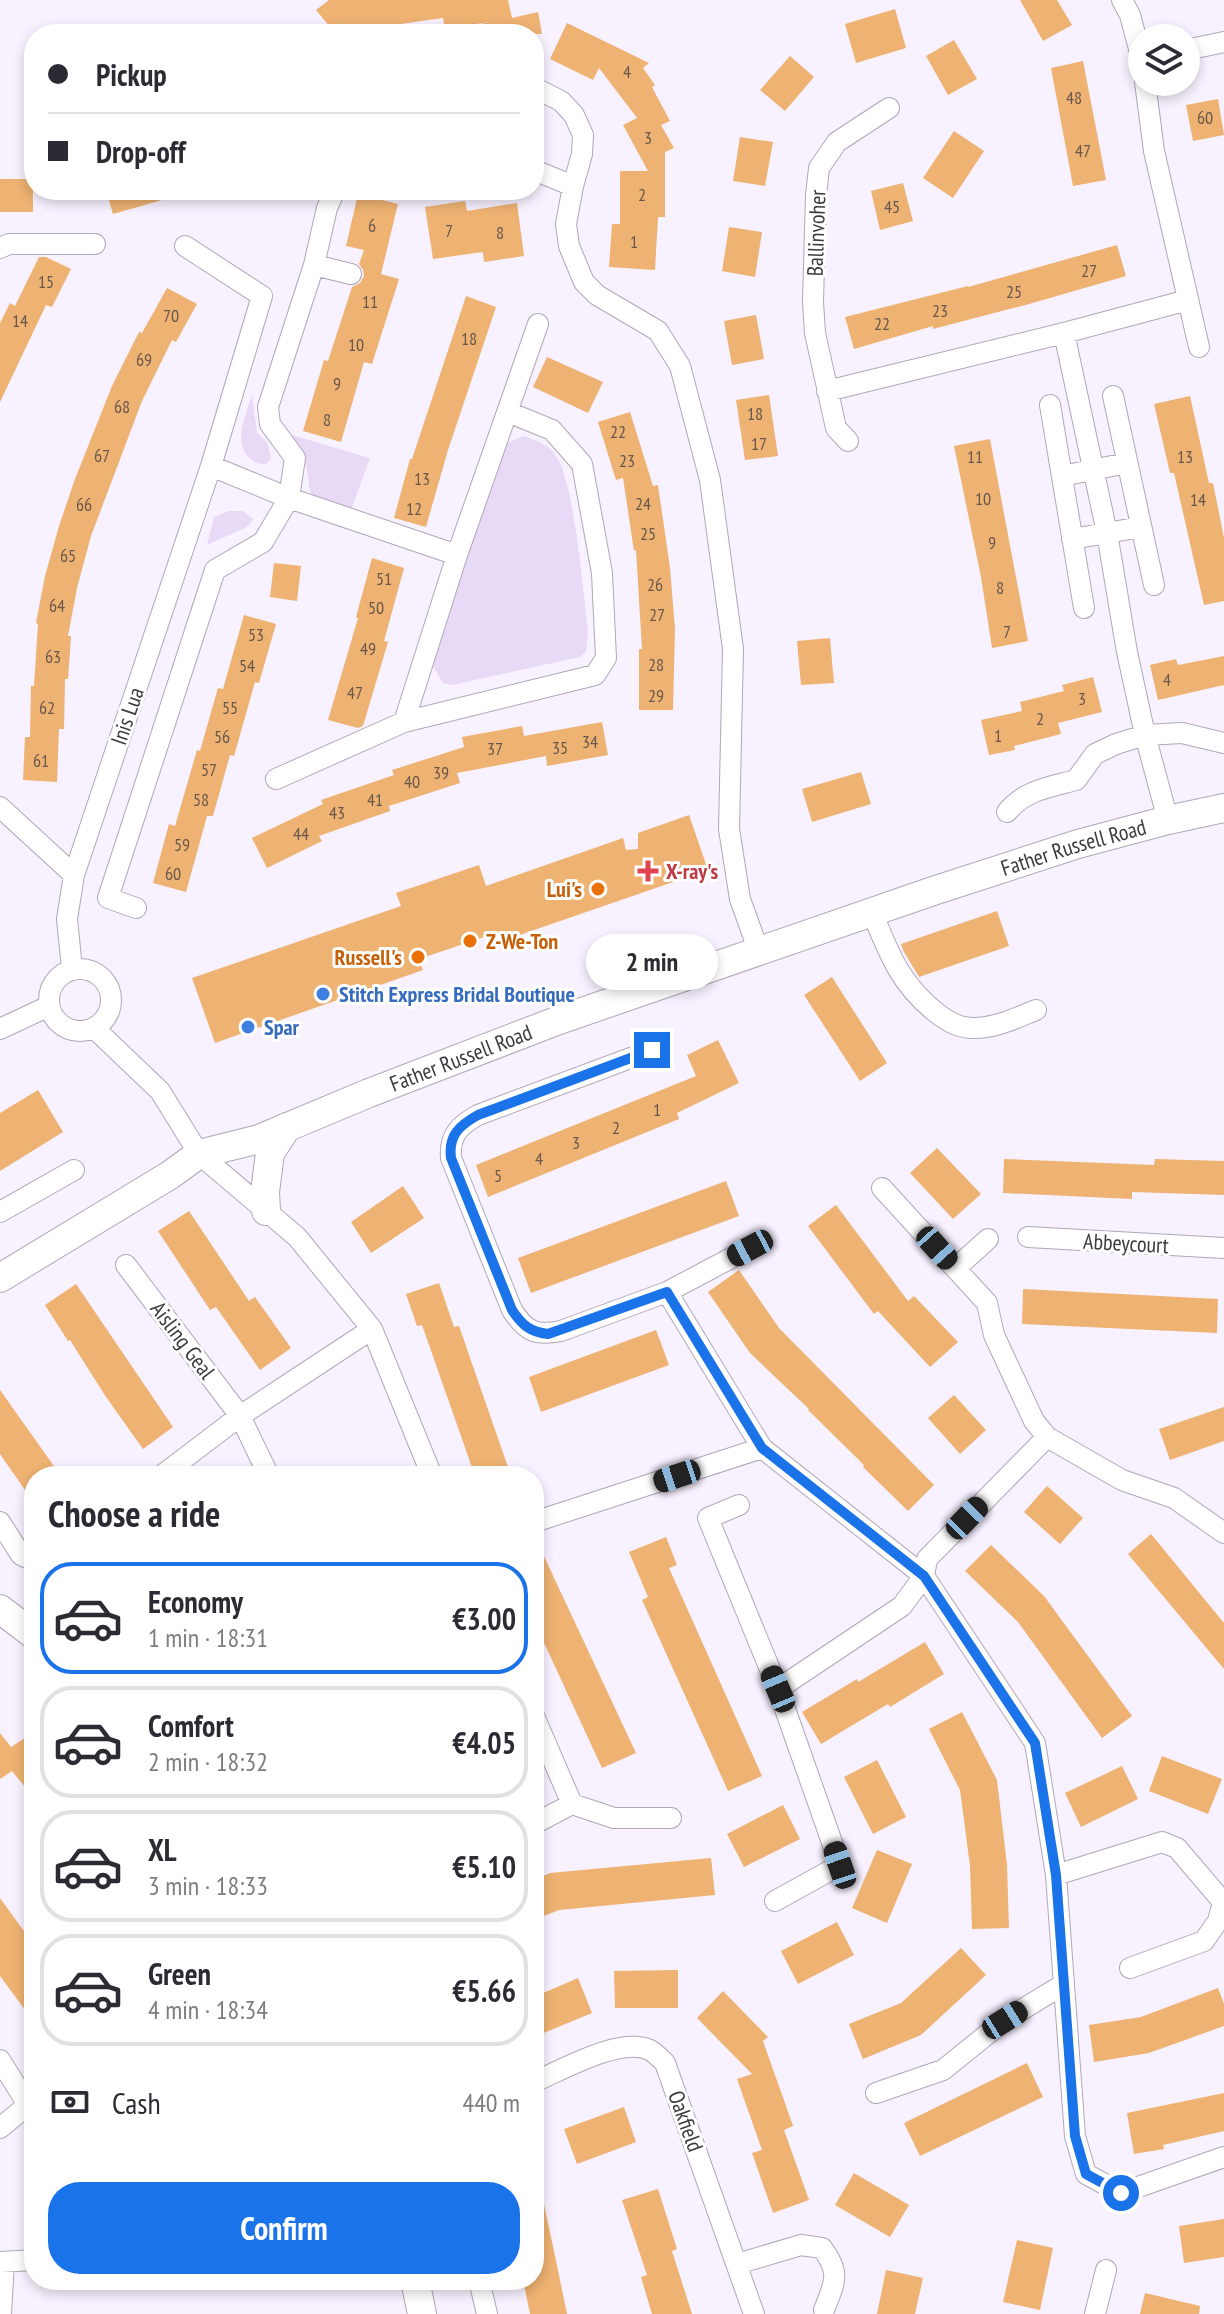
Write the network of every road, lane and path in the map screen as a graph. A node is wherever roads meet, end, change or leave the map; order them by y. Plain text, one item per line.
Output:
1 (1122, 0) edge
2 (1132, 24) edge
3 (1224, 42) edge
4 (1200, 47) edge
5 (544, 92) edge
6 (1147, 96) edge
7 (889, 108) dead end
8 (544, 174) edge
9 (573, 186) junction
10 (331, 200) edge
11 (95, 244) dead end
12 (185, 246) dead end
13 (0, 248) edge
14 (314, 265) junction
15 (351, 274) dead end
16 (1188, 300) junction
17 (538, 324) dead end
18 (1064, 333) junction
19 (1199, 347) dead end
20 (827, 391) junction
21 (1113, 396) dead end
22 (1050, 405) dead end
23 (508, 412) junction
24 (848, 441) dead end
25 (1127, 463) junction
26 (211, 466) junction
27 (1094, 470) junction
28 (1062, 476) junction
29 (289, 498) junction
30 (1141, 527) junction
31 (1107, 533) junction
32 (1072, 539) junction
33 (457, 555) junction
34 (1154, 585) dead end
35 (1084, 608) dead end
36 (404, 722) junction
37 (1145, 735) junction
38 (1224, 743) edge
39 (276, 779) dead end
40 (0, 807) edge
41 (1224, 808) edge
42 (1007, 812) dead end
43 (1168, 820) junction
44 (74, 875) junction
45 (136, 908) dead end
46 (872, 912) junction
47 (759, 952) junction
48 (72, 969) junction
49 (49, 1006) junction
50 (1036, 1010) dead end
51 (94, 1028) junction
52 (0, 1029) edge
53 (652, 1050) dead end
54 (287, 1127) junction
55 (199, 1154) junction
56 (74, 1170) dead end
57 (882, 1188) dead end
58 (266, 1211) junction
59 (0, 1212) edge
60 (1028, 1237) dead end
61 (988, 1239) dead end
62 (750, 1248) dead end
63 (1224, 1248) edge
64 (126, 1265) dead end
65 (956, 1268) junction
66 (0, 1278) edge
67 (667, 1292) junction
68 (372, 1329) junction
69 (240, 1416) junction
70 (1047, 1437) junction
71 (762, 1448) junction
72 (174, 1466) edge
73 (264, 1466) edge
74 (428, 1466) edge
75 (739, 1505) dead end
76 (544, 1519) edge
77 (0, 1522) edge
78 (1224, 1533) edge
79 (24, 1556) edge
80 (924, 1576) junction
81 (0, 1609) edge
82 (24, 1627) edge
83 (778, 1689) junction
84 (544, 1739) edge
85 (572, 1804) junction
86 (671, 1818) dead end
87 (544, 1819) edge
88 (1056, 1875) junction
89 (775, 1901) dead end
90 (1130, 1968) dead end
91 (1064, 1984) junction
92 (0, 2060) edge
93 (544, 2078) edge
94 (876, 2093) dead end
95 (24, 2099) edge
96 (24, 2114) edge
97 (0, 2128) edge
98 (1224, 2157) edge
99 (24, 2261) edge
100 (2, 2262) edge
101 (737, 2264) junction
102 (1106, 2270) dead end
103 (417, 2290) edge
104 (481, 2290) edge
105 (824, 2310) dead end
106 (1, 2314) edge
107 (422, 2314) edge
108 (487, 2314) edge
109 (754, 2314) edge
110 (1095, 2314) edge

1 - 2 street
3 - 4 street
5 - 9 street
6 - 16 street
7 - 20 street, Ballinvoher
8 - 9 street
9 - 47 street
10 - 14 street, Inis Lua
11 - 13 street
12 - 26 street, Inis Lua
14 - 15 street
14 - 29 street, Inis Lua
16 - 18 street
16 - 19 street
17 - 23 street
18 - 20 street
18 - 27 street
20 - 24 street, Ballinvoher
21 - 25 street
22 - 28 street
23 - 33 street
23 - 36 street
25 - 27 street
25 - 30 street
26 - 29 street
26 - 44 street, Inis Lua
27 - 28 street
27 - 31 street
28 - 32 street
29 - 33 street
29 - 45 street, Inis Lua
30 - 31 street
30 - 34 street
31 - 32 street
31 - 37 street
32 - 35 street
33 - 36 street
36 - 39 street
37 - 38 street
37 - 42 street
37 - 43 street
40 - 44 street
41 - 43 street, Father Russell Road
43 - 46 street, Father Russell Road
44 - 48 street, Inis Lua
46 - 47 street, Father Russell Road
46 - 50 street
47 - 54 street, Father Russell Road
48 - 49 street
48 - 51 street
49 - 51 street
49 - 52 street
51 - 55 street
53 - 67 street
54 - 55 street, Father Russell Road
54 - 58 street
55 - 58 street
55 - 66 street, Father Russell Road
56 - 59 street
57 - 65 street
58 - 68 street
60 - 63 street, Abbeycourt
61 - 65 street
62 - 67 street
64 - 69 street, Aisling Geal
65 - 70 street
67 - 71 street
68 - 69 street
68 - 74 street
69 - 72 street
69 - 73 street, Aisling Geal
70 - 78 street
70 - 80 street
71 - 76 street
71 - 80 street
75 - 83 street
77 - 79 street
80 - 83 street
80 - 88 street
81 - 82 street
83 - 89 street
84 - 85 street
85 - 86 street
85 - 87 street
88 - 90 street
88 - 91 street
91 - 94 street
91 - 98 street
92 - 95 street
93 - 101 street, Oakfield
96 - 97 street
99 - 100 street
100 - 106 street
101 - 105 street
101 - 109 street, Oakfield
102 - 110 street
103 - 107 street
104 - 108 street

